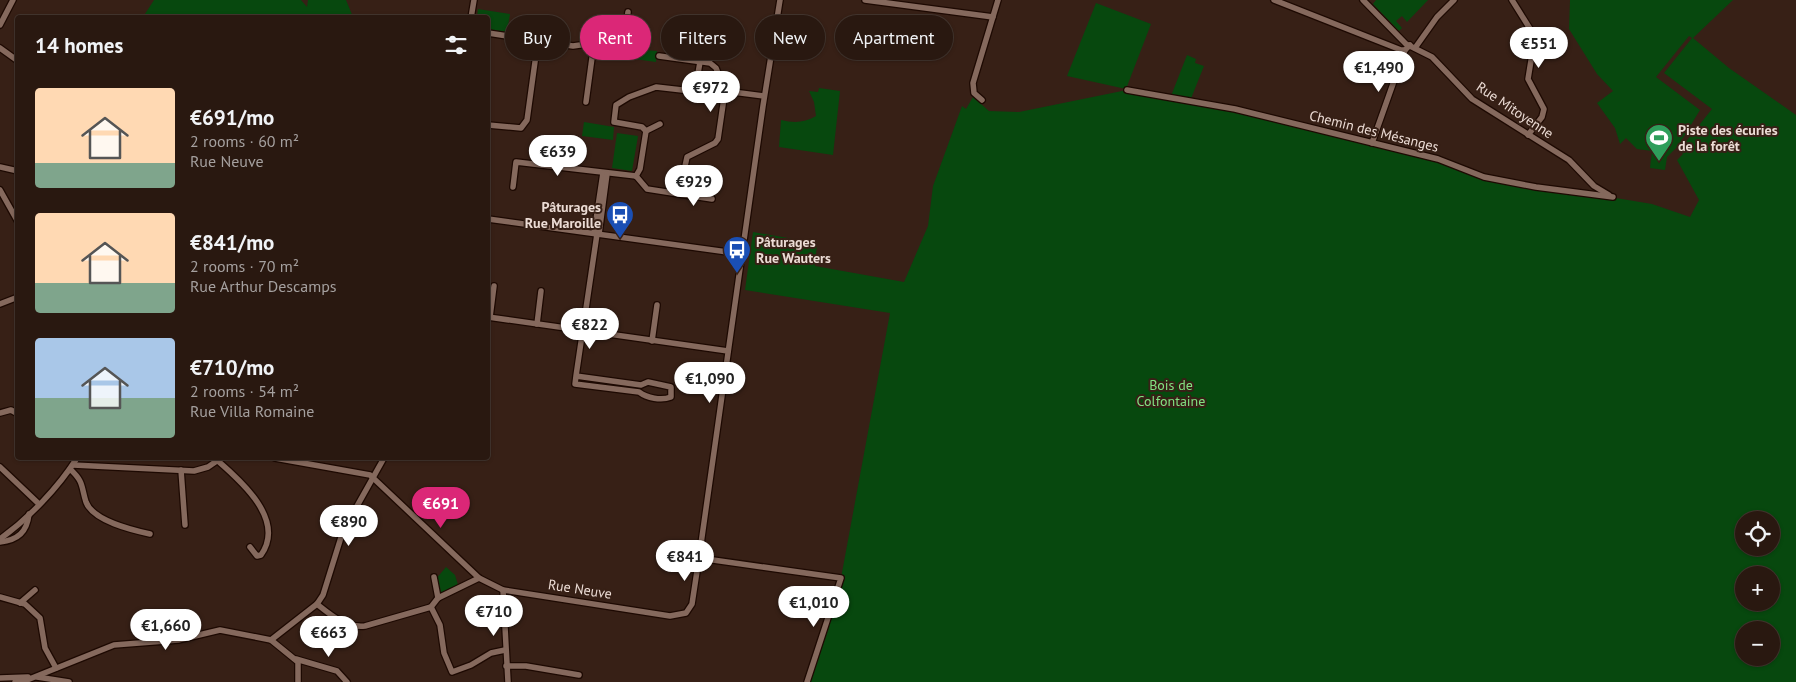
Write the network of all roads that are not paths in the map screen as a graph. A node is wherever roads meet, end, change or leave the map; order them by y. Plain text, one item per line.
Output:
1 (13, 0) edge
2 (474, 0) edge
3 (780, 0) edge
4 (864, 0) edge
5 (998, 0) edge
6 (1274, 0) edge
7 (1363, 0) edge
8 (1454, 0) edge
9 (1512, 0) edge
10 (628, 12) dead end
11 (472, 15) edge
12 (628, 15) edge
13 (993, 17) junction
14 (0, 25) edge
15 (490, 33) edge
16 (505, 35) edge
17 (0, 48) edge
18 (1410, 48) junction
19 (659, 56) dead end
20 (15, 59) edge
21 (535, 60) edge
22 (592, 60) edge
23 (700, 62) junction
24 (1127, 90) dead end
25 (725, 91) junction
26 (764, 96) junction
27 (982, 100) dead end
28 (586, 102) dead end
29 (660, 124) dead end
30 (490, 125) edge
31 (646, 131) junction
32 (1528, 135) junction
33 (1372, 143) junction
34 (0, 167) edge
35 (15, 170) edge
36 (605, 173) junction
37 (636, 176) junction
38 (513, 187) dead end
39 (0, 190) edge
40 (680, 194) junction
41 (1613, 197) joint
42 (712, 199) dead end
43 (15, 217) edge
44 (490, 219) edge
45 (597, 234) junction
46 (742, 254) junction
47 (494, 286) dead end
48 (541, 291) dead end
49 (15, 298) edge
50 (0, 304) edge
51 (657, 305) dead end
52 (490, 311) edge
53 (490, 317) edge
54 (537, 324) junction
55 (583, 330) junction
56 (652, 341) junction
57 (728, 351) junction
58 (576, 376) junction
59 (15, 412) edge
60 (0, 413) edge
61 (76, 460) edge
62 (218, 460) edge
63 (221, 460) edge
64 (286, 460) edge
65 (383, 460) edge
66 (0, 467) edge
67 (71, 467) junction
68 (181, 470) junction
69 (373, 479) junction
70 (39, 504) junction
71 (185, 525) dead end
72 (150, 534) dead end
73 (0, 541) edge
74 (250, 547) dead end
75 (699, 558) junction
76 (434, 577) dead end
77 (479, 578) junction
78 (35, 590) dead end
79 (502, 590) junction
80 (0, 597) edge
81 (438, 598) junction
82 (20, 603) junction
83 (317, 604) junction
84 (431, 607) junction
85 (271, 640) junction
86 (505, 650) junction
87 (296, 659) junction
88 (506, 666) junction
89 (56, 668) junction
90 (36, 676) junction
91 (579, 676) dead end
92 (0, 678) edge
93 (15, 682) edge
94 (68, 682) edge
95 (298, 682) edge
96 (346, 682) edge
97 (508, 682) edge
98 (807, 682) edge

1 - 14 street
2 - 11 street
3 - 26 street
4 - 13 street
5 - 13 street
6 - 18 street
7 - 18 street, Rue Mitoyenne
8 - 18 street
9 - 32 street
10 - 12 street
13 - 27 street
15 - 16 street
17 - 20 street
18 - 32 street, Rue Mitoyenne
18 - 33 street
19 - 23 street
21 - 30 street
22 - 28 street
23 - 25 street
23 - 31 street
24 - 33 street, Chemin des Mésanges
25 - 26 street
25 - 40 street
26 - 46 street
29 - 31 street
31 - 37 street
32 - 41 street, Rue Mitoyenne
33 - 41 street, Chemin des Mésanges
34 - 35 street
36 - 37 street
36 - 38 street
36 - 45 street
37 - 40 street
39 - 43 street
40 - 42 street
44 - 45 street
45 - 46 street
45 - 55 street
46 - 57 street
47 - 52 street
48 - 54 street
49 - 50 street
51 - 56 street
53 - 54 street
54 - 55 street
55 - 56 street
55 - 58 street
56 - 57 street
57 - 75 street
58 - 58 street
59 - 60 street
61 - 67 street
62 - 68 street
63 - 74 street
64 - 69 street, Rue Neuve
65 - 69 street
66 - 70 street
67 - 68 street
67 - 70 street
67 - 72 street
68 - 71 street
69 - 77 street, Rue Neuve
69 - 83 street
70 - 73 street
75 - 79 street, Rue Neuve
75 - 98 street
76 - 81 street
77 - 79 street, Rue Neuve
77 - 81 street
78 - 82 street
79 - 86 street
80 - 82 street
81 - 84 street
82 - 89 street
83 - 84 street
83 - 85 street
84 - 86 street
85 - 87 street
85 - 89 street
86 - 88 street
87 - 95 street
87 - 96 street
88 - 91 street
88 - 97 street
89 - 90 street
90 - 92 street
90 - 93 street
90 - 94 street

